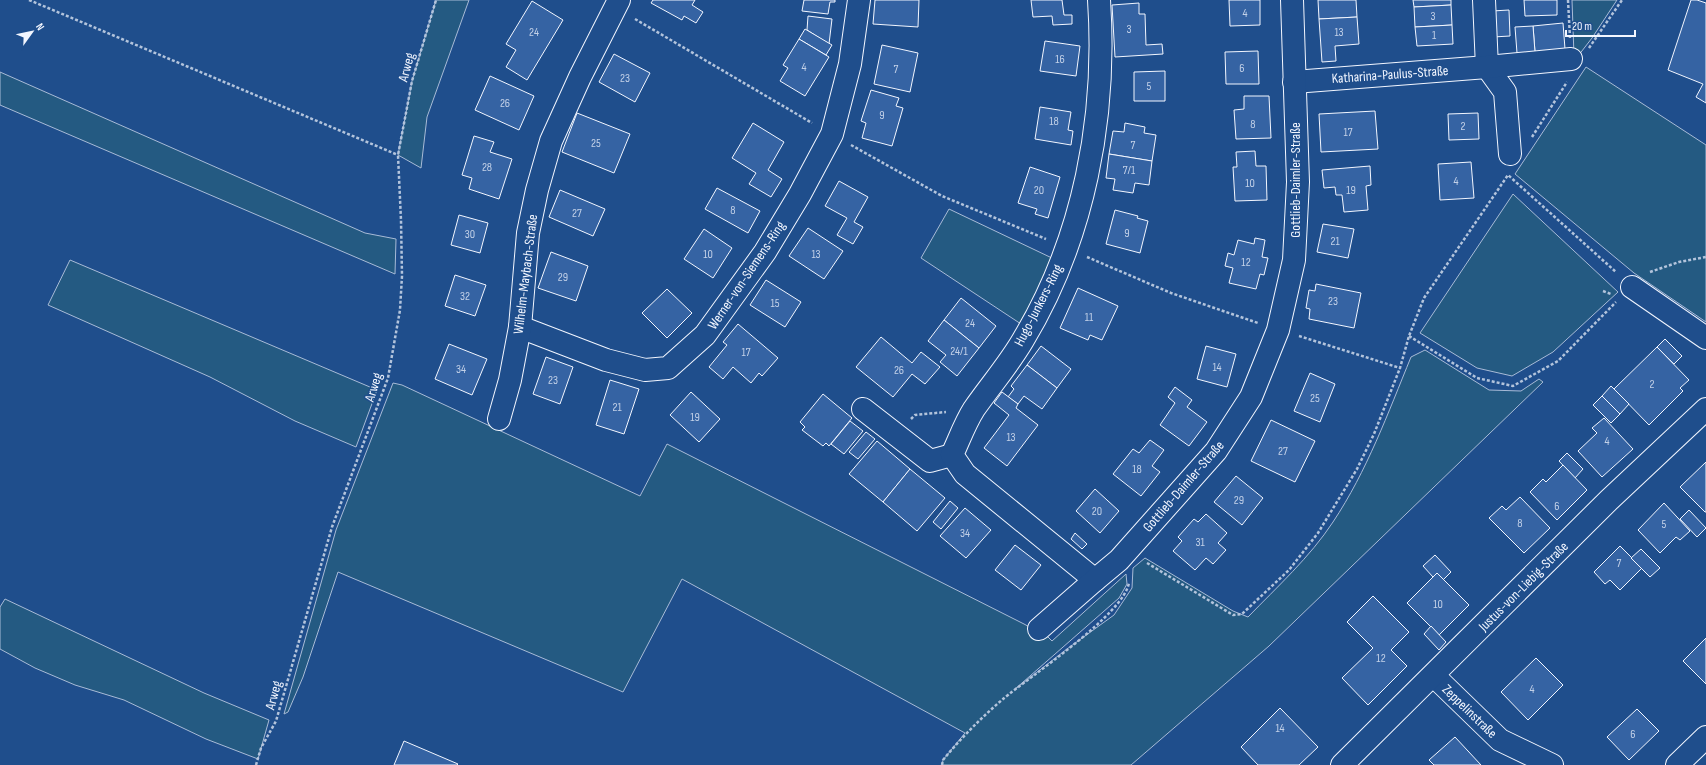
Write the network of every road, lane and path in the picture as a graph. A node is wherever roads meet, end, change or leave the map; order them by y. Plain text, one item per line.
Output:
1 (29, 0) edge
2 (436, 0) edge
3 (859, 0) edge
4 (1099, 0) edge
5 (1292, 0) edge
6 (1484, 0) edge
7 (1568, 0) edge
8 (1622, 0) edge
9 (617, 4) edge
10 (1575, 63) junction
11 (1487, 67) junction
12 (1294, 82) junction
13 (832, 134) junction
14 (1531, 140) dead end
15 (398, 155) junction
16 (1510, 166) junction
17 (1066, 248) junction
18 (1706, 257) edge
19 (1632, 287) junction
20 (520, 327) junction
21 (1278, 330) junction
22 (1409, 336) junction
23 (1706, 338) edge
24 (1400, 368) junction
25 (863, 409) dead end
26 (1706, 409) edge
27 (973, 411) junction
28 (499, 419) dead end
29 (896, 435) junction
30 (952, 455) junction
31 (1123, 556) junction
32 (1094, 580) junction
33 (1039, 629) dead end
34 (1434, 676) junction
35 (1706, 737) edge
36 (256, 765) edge
37 (942, 765) edge
38 (1342, 765) edge
39 (1552, 765) edge
40 (1677, 765) edge

1 - 15 path
2 - 15 path, Arweg
3 - 13 street, Werner-von-Siemens-Ring
4 - 17 street, Hugo-Junkers-Ring
5 - 12 street, Gottlieb-Daimler-Straße
6 - 11 street
7 - 10 path
8 - 10 path
9 - 13 path
9 - 20 street, Wilhelm-Maybach-Straße
10 - 11 street, Katharina-Paulus-Straße
10 - 14 path
11 - 12 street, Katharina-Paulus-Straße
11 - 16 street
12 - 21 street, Gottlieb-Daimler-Straße
13 - 17 path
13 - 20 street, Werner-von-Siemens-Ring
15 - 36 path, Arweg
16 - 19 path
16 - 22 path
17 - 21 path
17 - 27 street, Hugo-Junkers-Ring
18 - 19 path
19 - 22 path
19 - 23 street
20 - 28 street, Wilhelm-Maybach-Straße
21 - 24 path
21 - 31 street, Gottlieb-Daimler-Straße
22 - 24 path
24 - 31 path
25 - 29 street
26 - 34 street, Justus-von-Liebig-Straße
27 - 29 path
27 - 30 street, Hugo-Junkers-Ring
29 - 30 street
30 - 32 street
31 - 32 street, Gottlieb-Daimler-Straße
31 - 37 path
32 - 33 street, Gottlieb-Daimler-Straße
34 - 38 street, Justus-von-Liebig-Straße
34 - 39 street, Zeppelinstraße
35 - 40 street

